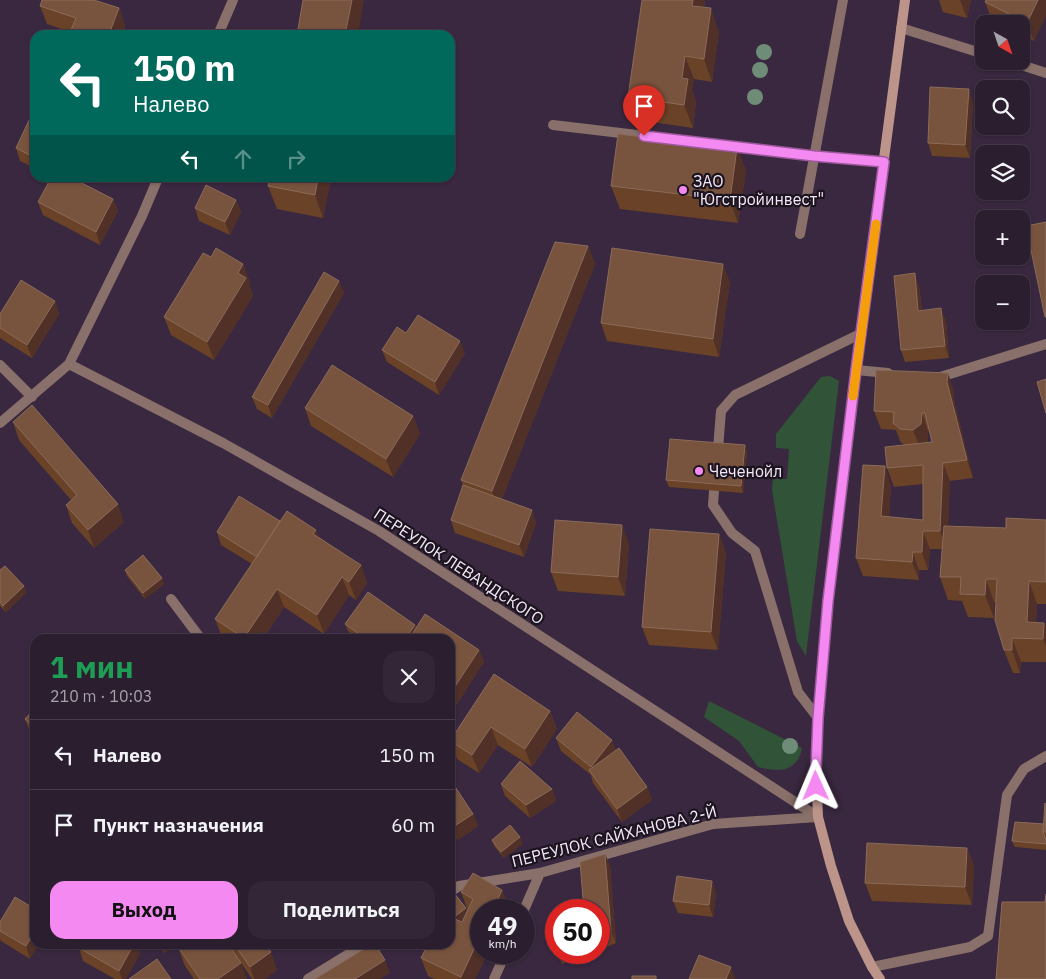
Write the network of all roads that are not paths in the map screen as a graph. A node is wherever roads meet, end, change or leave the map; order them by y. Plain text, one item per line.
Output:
1 (233, 0) edge
2 (843, 0) edge
3 (905, 0) edge
4 (901, 28) junction
5 (220, 30) edge
6 (975, 51) edge
7 (1030, 67) edge
8 (1046, 72) edge
9 (553, 125) dead end
10 (814, 156) junction
11 (884, 162) junction
12 (156, 182) edge
13 (800, 234) dead end
14 (862, 333) junction
15 (1046, 344) edge
16 (69, 364) junction
17 (0, 365) edge
18 (856, 370) junction
19 (902, 374) edge
20 (929, 377) edge
21 (32, 397) junction
22 (0, 424) edge
23 (718, 449) edge
24 (714, 491) edge
25 (171, 599) dead end
26 (197, 634) edge
27 (818, 718) junction
28 (1046, 756) edge
29 (818, 817) junction
30 (540, 873) junction
31 (455, 888) edge
32 (529, 899) edge
33 (357, 949) edge
34 (501, 964) edge
35 (872, 967) junction
36 (308, 979) edge
37 (494, 979) edge
38 (880, 979) edge

1 - 5 street
2 - 10 street
3 - 4 main road
4 - 6 street
4 - 11 main road
7 - 8 street
9 - 10 street
10 - 11 street
10 - 13 street
11 - 14 main road
12 - 16 street
14 - 18 main road
14 - 23 street
15 - 20 street
16 - 21 street
16 - 29 street, ПЕРЕУЛОК ЛЕВАНДСКОГО
17 - 21 street
18 - 19 street
18 - 27 main road
21 - 22 street
24 - 27 street
25 - 26 street
27 - 29 main road
28 - 35 street
29 - 30 street, ПЕРЕУЛОК САЙХАНОВА 2-Й
29 - 35 main road
30 - 31 street, ПЕРЕУЛОК САЙХАНОВА 2-Й
30 - 32 street
33 - 36 street
34 - 37 street
35 - 38 main road

